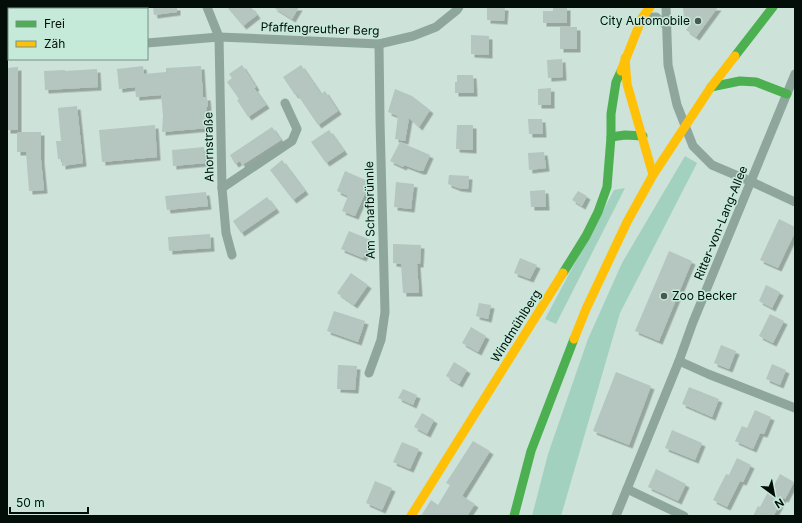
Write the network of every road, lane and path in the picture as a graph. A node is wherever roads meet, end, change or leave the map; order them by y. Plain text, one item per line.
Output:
1 (207, 7) edge
2 (460, 7) edge
3 (650, 7) edge
4 (666, 7) edge
5 (773, 7) edge
6 (642, 18) junction
7 (666, 26) junction
8 (219, 37) junction
9 (148, 43) edge
10 (379, 44) junction
11 (625, 58) junction
12 (795, 74) edge
13 (711, 87) junction
14 (787, 94) junction
15 (285, 103) dead end
16 (643, 136) junction
17 (611, 137) junction
18 (653, 175) junction
19 (752, 182) junction
20 (222, 188) junction
21 (795, 202) edge
22 (232, 255) dead end
23 (679, 361) junction
24 (369, 373) dead end
25 (795, 408) edge
26 (627, 489) junction
27 (411, 516) edge
28 (514, 516) edge
29 (616, 516) edge
30 (684, 516) edge

1 - 8 street
2 - 10 street, Pfaffengreuther Berg
3 - 6 main road, Windmühlberg
4 - 7 street
5 - 13 main road
6 - 7 street
6 - 11 main road, Windmühlberg
7 - 19 street
8 - 9 street, Pfaffengreuther Berg
8 - 10 street, Pfaffengreuther Berg
8 - 20 street, Ahornstraße
10 - 24 street, Am Schafbrünnle
11 - 16 main road
11 - 17 main road, Windmühlberg
12 - 14 street, Ritter-von-Lang-Allee
13 - 14 main road
13 - 18 main road
14 - 19 street, Ritter-von-Lang-Allee
15 - 20 street
16 - 17 main road
16 - 18 main road
17 - 27 main road, Windmühlberg
18 - 28 main road
19 - 21 street
19 - 23 street, Ritter-von-Lang-Allee
20 - 22 street, Ahornstraße
23 - 25 street
23 - 26 street, Ritter-von-Lang-Allee
26 - 29 street, Ritter-von-Lang-Allee
26 - 30 street

